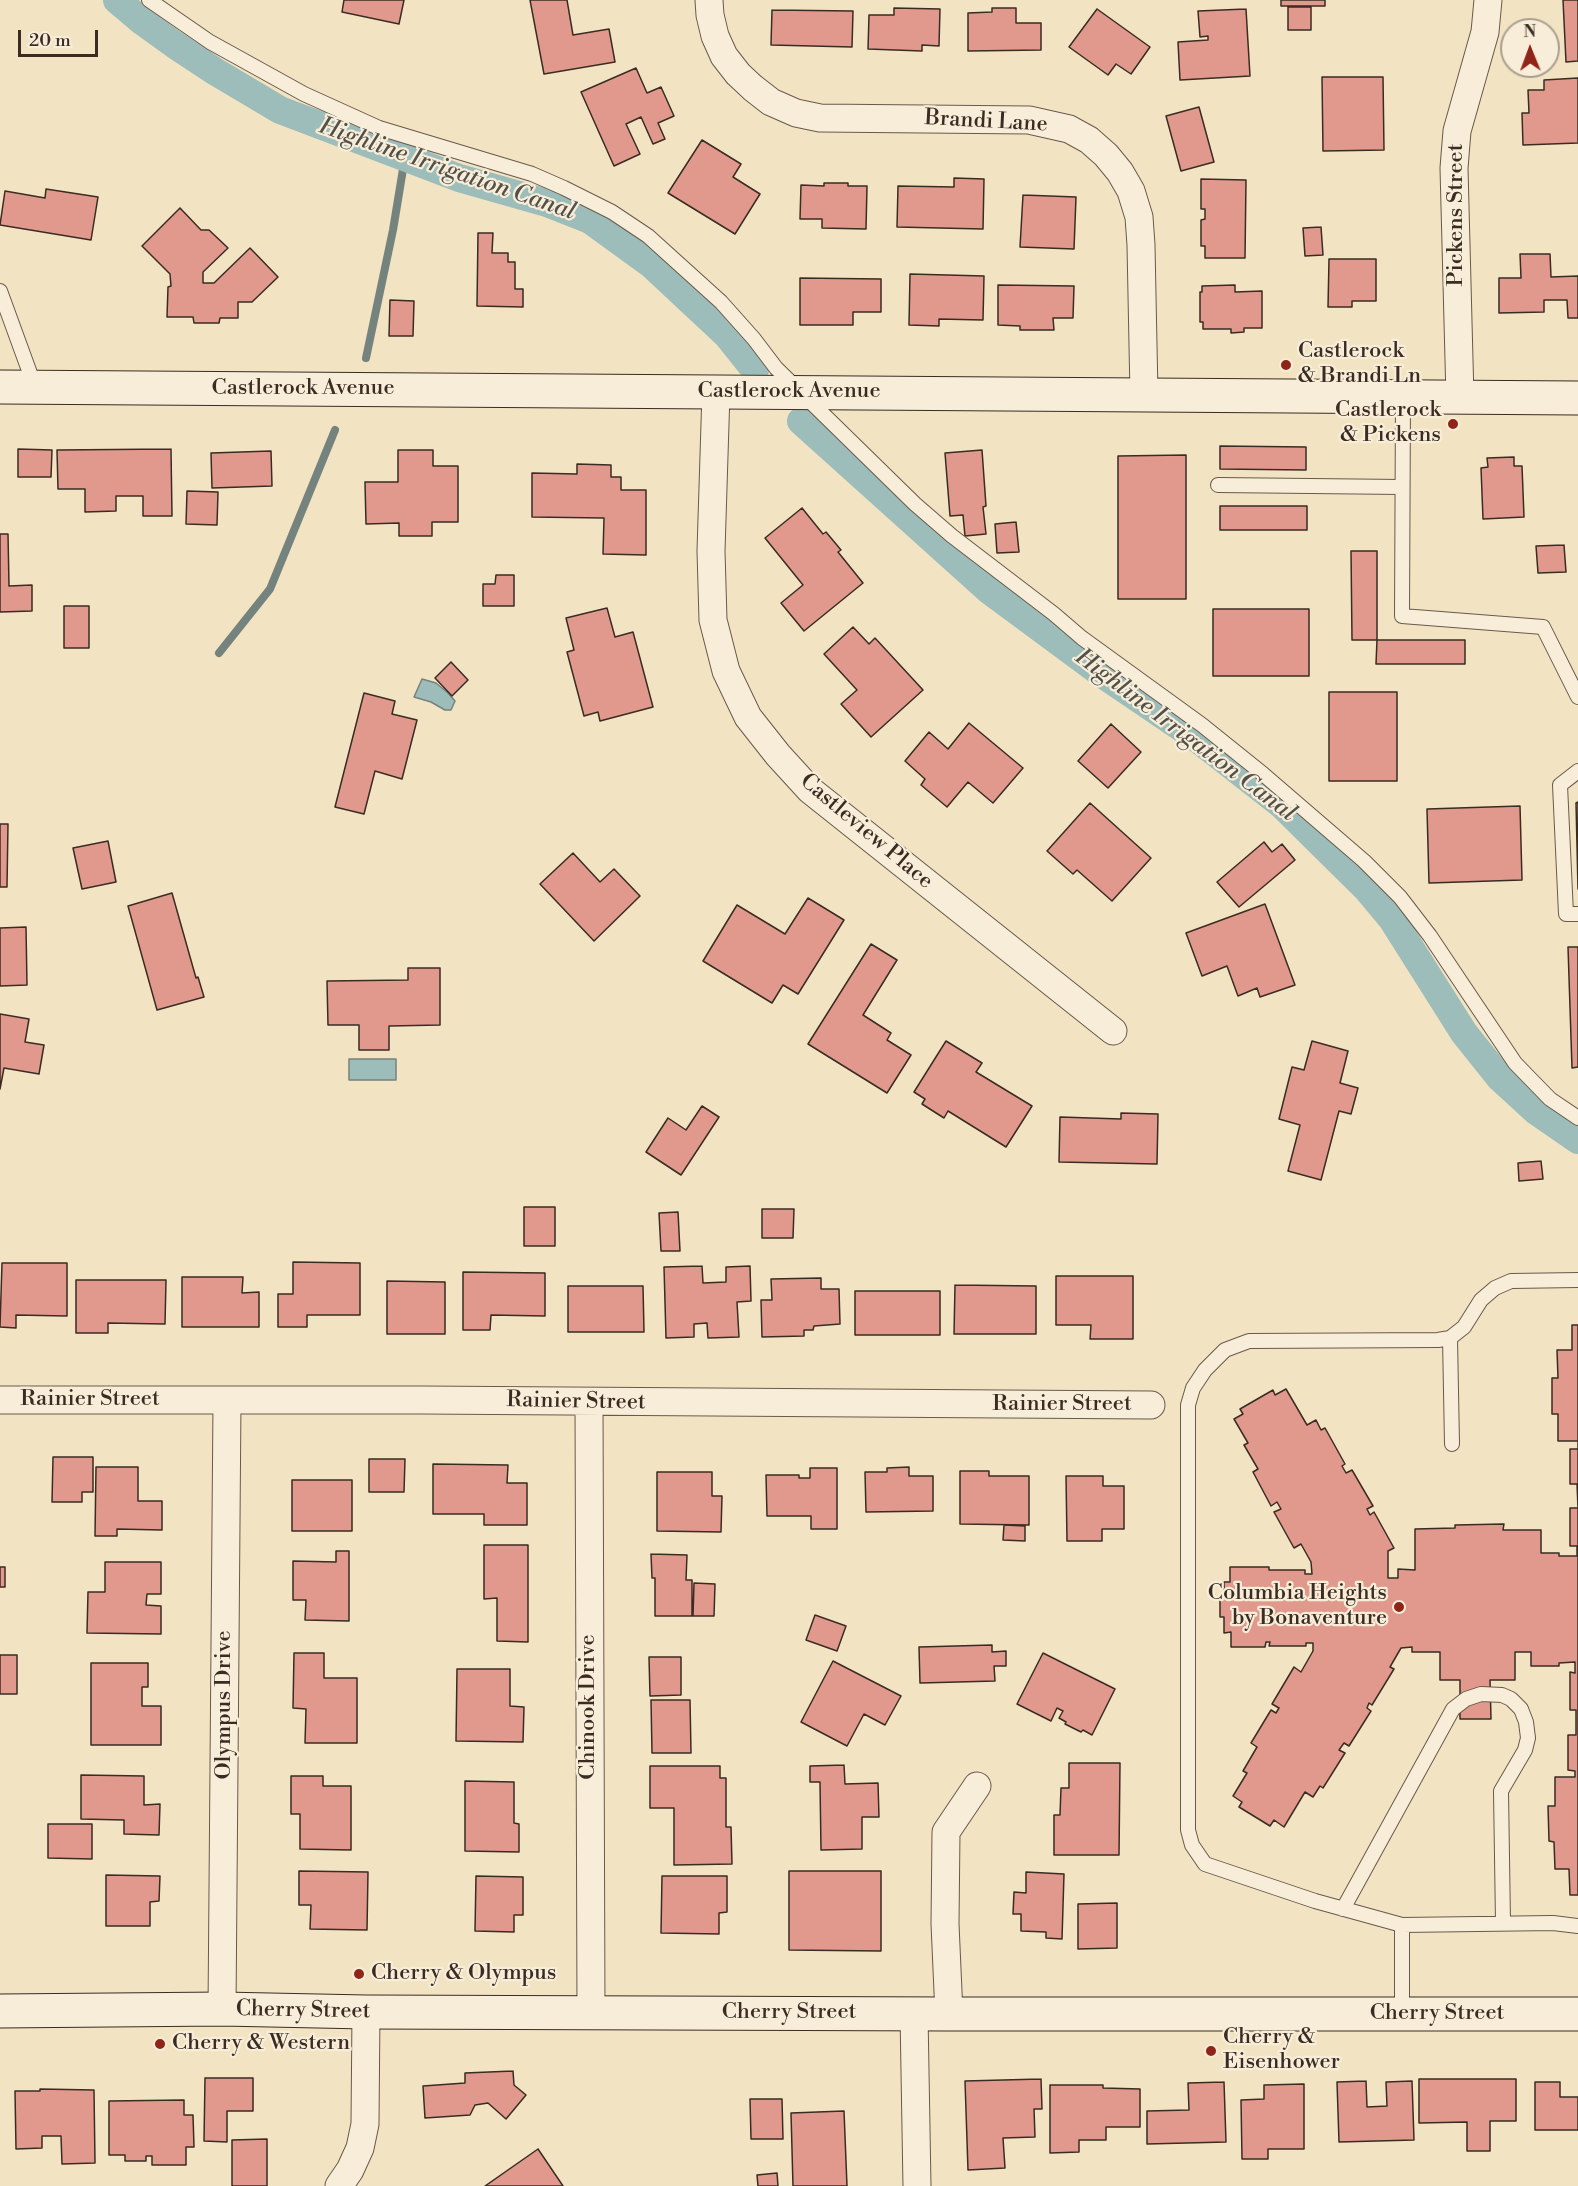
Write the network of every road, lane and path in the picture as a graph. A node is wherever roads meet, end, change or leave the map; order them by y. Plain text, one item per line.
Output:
1 (149, 0) edge
2 (709, 0) edge
3 (1488, 0) edge
4 (0, 291) edge
5 (0, 387) edge
6 (35, 387) junction
7 (716, 392) junction
8 (802, 393) junction
9 (1144, 395) junction
10 (1403, 397) junction
11 (1460, 398) junction
12 (1578, 398) edge
13 (1218, 485) dead end
14 (1402, 487) junction
15 (1578, 697) edge
16 (1578, 771) edge
17 (1578, 914) edge
18 (1113, 1031) dead end
19 (1578, 1118) edge
20 (1578, 1280) edge
21 (1450, 1338) junction
22 (0, 1400) edge
23 (227, 1401) junction
24 (589, 1402) junction
25 (1151, 1405) dead end
26 (1452, 1444) dead end
27 (977, 1786) dead end
28 (1343, 1909) junction
29 (1503, 1923) junction
30 (1402, 1925) junction
31 (1578, 1926) edge
32 (222, 2009) junction
33 (0, 2011) edge
34 (366, 2012) junction
35 (591, 2012) junction
36 (914, 2014) junction
37 (949, 2014) junction
38 (1401, 2014) junction
39 (1578, 2014) edge
40 (339, 2186) edge
41 (917, 2186) edge

1 - 8 lane
2 - 9 street, Brandi Lane
3 - 11 street, Pickens Street
4 - 6 lane
5 - 6 street, Castlerock Avenue
6 - 7 street, Castlerock Avenue
7 - 8 street, Castlerock Avenue
7 - 18 street, Castleview Place
8 - 9 street, Castlerock Avenue
8 - 19 lane
9 - 10 street, Castlerock Avenue
10 - 11 street, Castlerock Avenue
10 - 14 lane
11 - 12 street, Castlerock Avenue
13 - 14 lane
14 - 15 lane
16 - 17 lane
20 - 21 lane
21 - 26 lane
21 - 28 lane
22 - 23 street, Rainier Street
23 - 24 street, Rainier Street
23 - 32 street, Olympus Drive
24 - 25 street, Rainier Street
24 - 35 street, Chinook Drive
27 - 37 street
28 - 29 lane
28 - 30 lane
29 - 30 lane
29 - 31 lane
30 - 38 lane
32 - 33 street, Cherry Street
32 - 34 street, Cherry Street
34 - 35 street, Cherry Street
34 - 40 street
35 - 36 street, Cherry Street
36 - 37 street, Cherry Street
36 - 41 street
37 - 38 street, Cherry Street
38 - 39 street, Cherry Street

